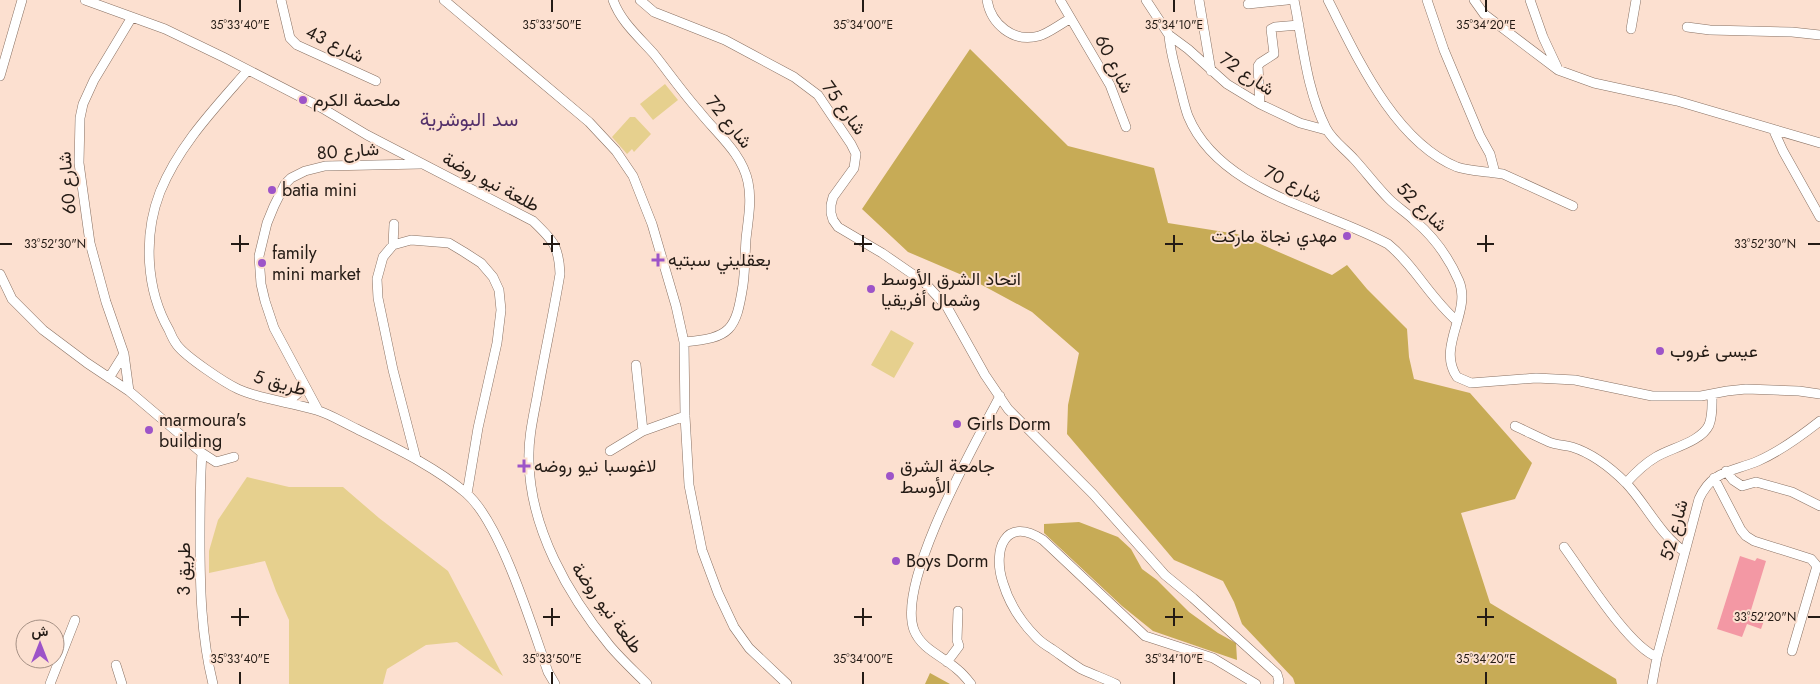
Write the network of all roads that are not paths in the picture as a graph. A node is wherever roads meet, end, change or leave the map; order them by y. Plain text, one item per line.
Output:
1 (22, 0) edge
2 (85, 0) edge
3 (281, 0) edge
4 (444, 0) edge
5 (613, 0) edge
6 (640, 0) edge
7 (987, 0) edge
8 (1060, 0) edge
9 (1146, 0) edge
10 (1199, 0) edge
11 (1287, 0) edge
12 (1294, 0) edge
13 (1328, 0) edge
14 (1426, 0) edge
15 (1474, 0) edge
16 (1530, 0) edge
17 (1636, 0) edge
18 (1248, 4) dead end
19 (132, 17) junction
20 (1070, 19) junction
21 (1298, 24) junction
22 (1688, 27) dead end
23 (1631, 29) dead end
24 (1169, 35) junction
25 (1820, 35) edge
26 (248, 70) junction
27 (1558, 70) junction
28 (1211, 71) junction
29 (0, 76) edge
30 (376, 81) dead end
31 (1260, 104) junction
32 (1126, 127) dead end
33 (1773, 128) junction
34 (1326, 130) junction
35 (1820, 143) edge
36 (424, 164) junction
37 (1495, 173) junction
38 (1574, 206) dead end
39 (1820, 217) edge
40 (394, 224) dead end
41 (393, 245) junction
42 (0, 274) edge
43 (1457, 320) junction
44 (684, 342) junction
45 (124, 354) junction
46 (636, 365) dead end
47 (109, 378) junction
48 (305, 387) junction
49 (130, 391) junction
50 (1712, 394) junction
51 (1820, 394) edge
52 (1000, 396) junction
53 (288, 402) junction
54 (1008, 409) junction
55 (318, 410) junction
56 (991, 413) junction
57 (685, 416) junction
58 (1820, 420) edge
59 (1515, 426) dead end
60 (643, 431) junction
61 (610, 451) dead end
62 (202, 453) junction
63 (234, 458) dead end
64 (416, 458) junction
65 (1726, 471) junction
66 (1714, 478) junction
67 (1626, 483) junction
68 (467, 494) junction
69 (1820, 506) edge
70 (1564, 548) dead end
71 (1686, 552) junction
72 (958, 611) dead end
73 (75, 620) dead end
74 (1792, 651) dead end
75 (1657, 657) junction
76 (947, 662) junction
77 (116, 664) dead end
78 (50, 684) edge
79 (122, 684) edge
80 (213, 684) edge
81 (555, 684) edge
82 (647, 684) edge
83 (787, 684) edge
84 (971, 684) edge
85 (1116, 684) edge
86 (1256, 684) edge
87 (1278, 684) edge
88 (1652, 684) edge

1 - 29 street
2 - 19 street, طلعة نيو روضة
3 - 30 street, شارع 43
4 - 44 street
5 - 44 street, شارع 72
6 - 52 street, شارع 75
7 - 20 street
8 - 20 street, شارع 60
9 - 24 street, شارع 72
10 - 28 street
11 - 18 street
12 - 21 street, شارع 52
13 - 37 street
14 - 37 street
15 - 27 street
16 - 27 street
17 - 23 street
19 - 26 street, طلعة نيو روضة
19 - 45 street, شارع 60
20 - 32 street, شارع 60
21 - 31 street
21 - 34 street, شارع 52
22 - 25 street
24 - 28 street, شارع 72
24 - 43 street, شارع 70
26 - 36 street, طلعة نيو روضة
26 - 53 street, طريق 5
27 - 33 street
28 - 31 street, شارع 72
31 - 34 street, شارع 72
33 - 35 street
33 - 39 street
34 - 43 street, شارع 52
36 - 48 street, شارع 80
36 - 82 street, طلعة نيو روضة
37 - 38 street
40 - 41 street
41 - 64 street
41 - 68 street
42 - 47 street
43 - 50 street, شارع 52
44 - 57 street
45 - 47 street
45 - 49 street, شارع 60
46 - 60 street
47 - 49 street
48 - 53 street
48 - 55 street, شارع 80
49 - 62 street
50 - 51 street
50 - 67 street
52 - 54 street
52 - 56 street
53 - 55 street, طريق 5
54 - 56 street
54 - 87 street
55 - 64 street, طريق 5
56 - 76 street
57 - 60 street
57 - 83 street
58 - 65 street, شارع 52
59 - 67 street
60 - 61 street
62 - 63 street
62 - 80 street, طريق 3
64 - 68 street, طريق 5
65 - 66 street, شارع 52
65 - 69 street
66 - 71 street, شارع 52
66 - 74 street
67 - 71 street
68 - 81 street, طريق 5
70 - 75 street
71 - 75 street, شارع 52
72 - 76 street
73 - 78 street
75 - 88 street, شارع 52
76 - 84 street
77 - 79 street
85 - 86 street

